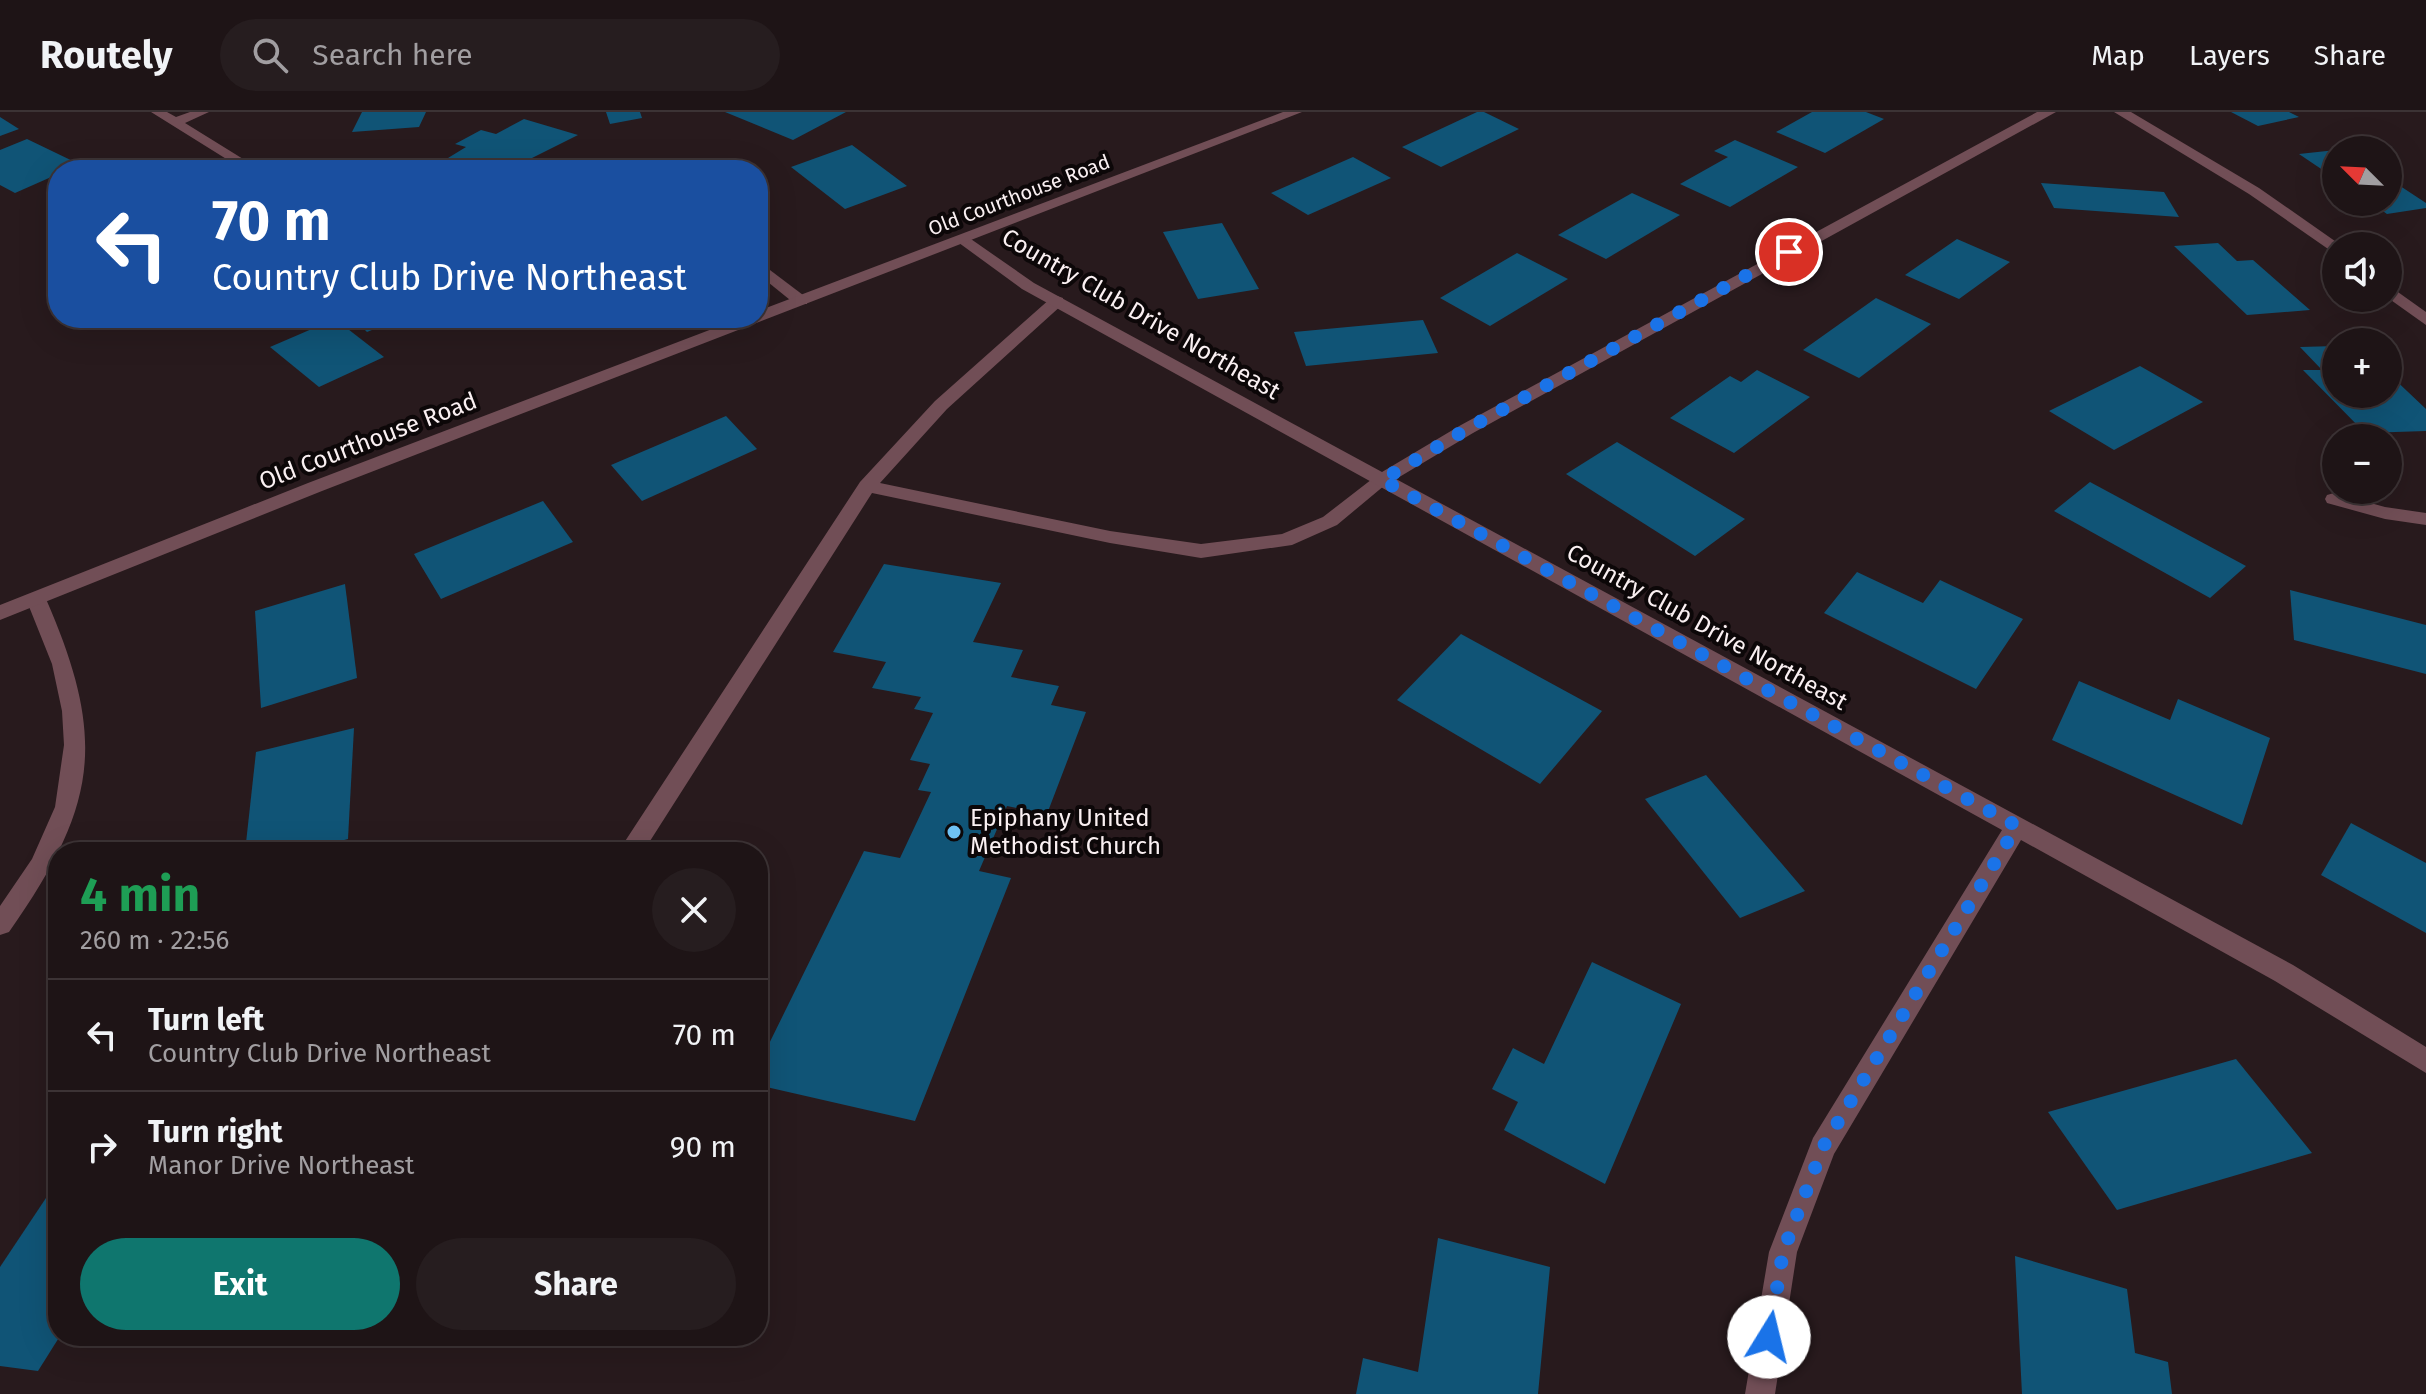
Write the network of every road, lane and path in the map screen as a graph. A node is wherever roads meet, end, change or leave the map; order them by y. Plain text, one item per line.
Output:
1 (158, 112) edge
2 (202, 112) edge
3 (1295, 112) edge
4 (2049, 112) edge
5 (2121, 112) edge
6 (175, 122) junction
7 (238, 160) edge
8 (2322, 238) edge
9 (963, 240) junction
10 (768, 274) edge
11 (801, 301) junction
12 (1057, 301) junction
13 (2402, 301) edge
14 (768, 314) edge
15 (2426, 320) edge
16 (731, 328) edge
17 (1382, 480) junction
18 (867, 486) junction
19 (2352, 504) edge
20 (2426, 519) edge
21 (36, 599) junction
22 (0, 613) edge
23 (2017, 826) junction
24 (53, 842) edge
25 (636, 842) edge
26 (48, 850) edge
27 (0, 925) edge
28 (2426, 1061) edge
29 (1760, 1394) edge

1 - 6 street
2 - 6 street
3 - 9 street, Old Courthouse Road
4 - 17 street
5 - 8 street
6 - 7 street
9 - 11 street, Old Courthouse Road
9 - 12 street, Country Club Drive Northeast
10 - 11 street
11 - 14 street, Old Courthouse Road
12 - 17 street, Country Club Drive Northeast
12 - 18 street
13 - 15 street
16 - 21 street, Old Courthouse Road
17 - 18 street
17 - 23 street, Country Club Drive Northeast
18 - 25 street
19 - 20 street
21 - 22 street, Old Courthouse Road
21 - 24 street
23 - 28 street, Country Club Drive Northeast
23 - 29 street
26 - 27 street

